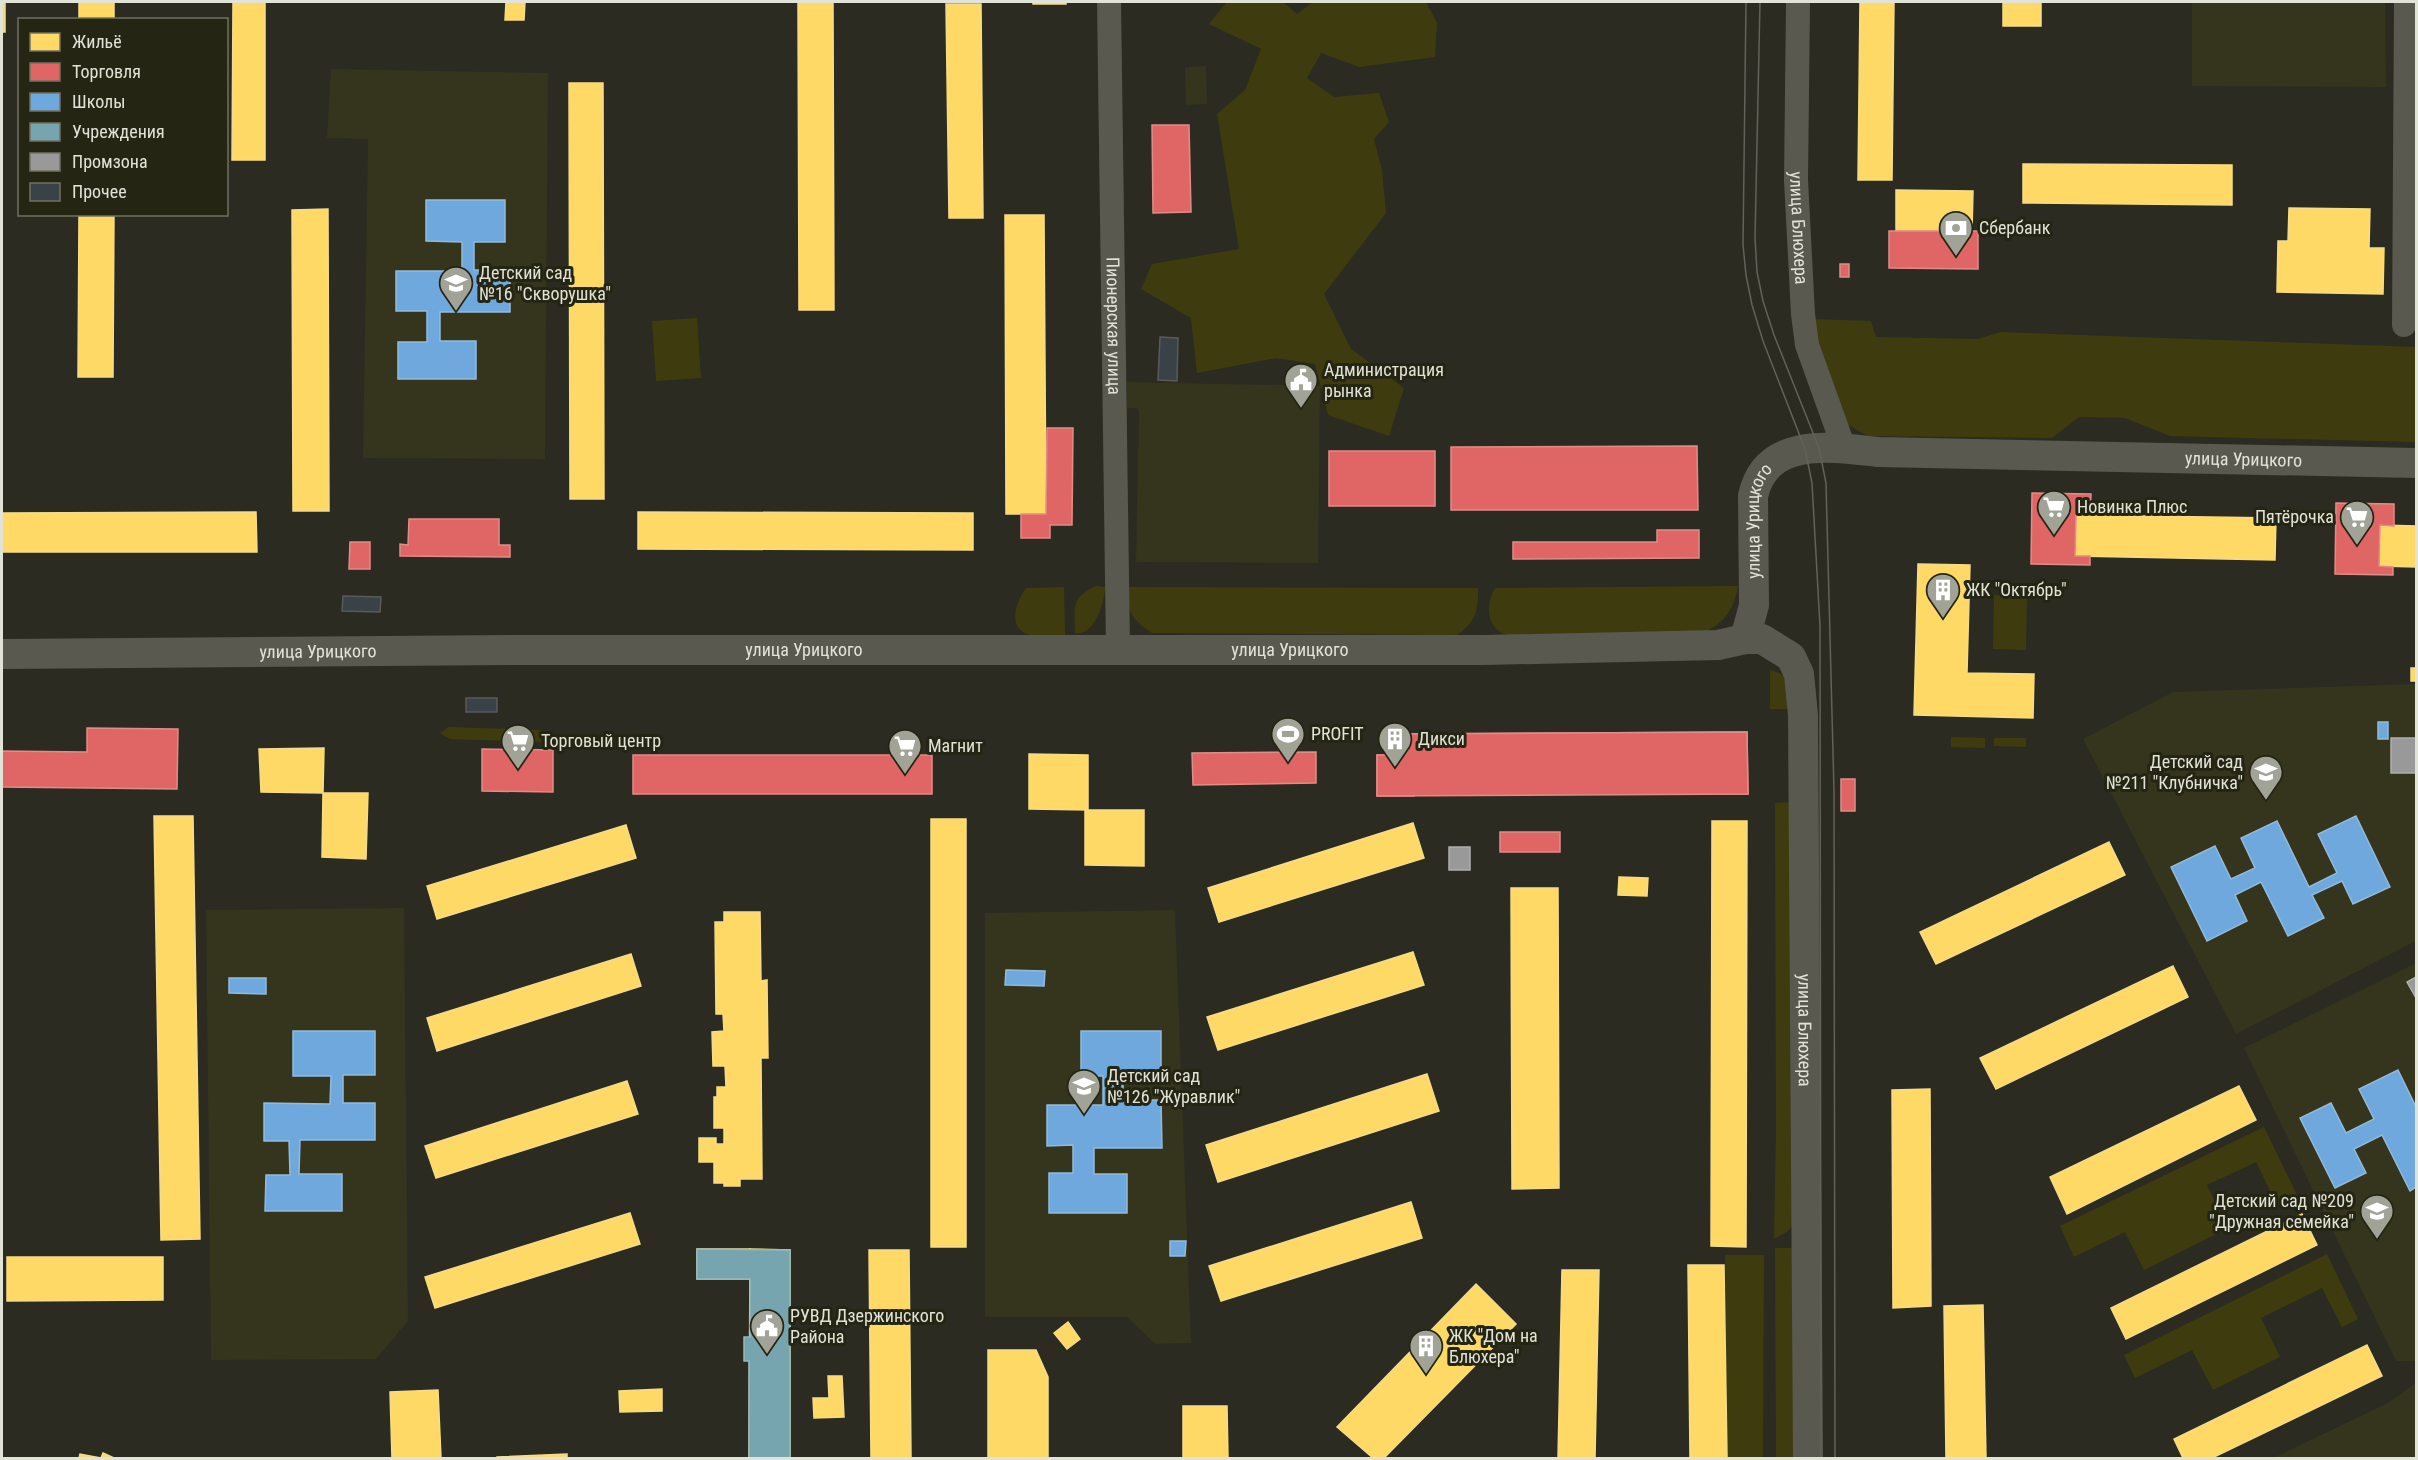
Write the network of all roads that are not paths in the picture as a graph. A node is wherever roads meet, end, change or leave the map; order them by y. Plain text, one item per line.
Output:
1 (1109, 2) edge
2 (1798, 2) edge
3 (2406, 2) edge
4 (2404, 325) dead end
5 (1844, 448) junction
6 (2416, 463) edge
7 (1745, 639) junction
8 (1118, 650) junction
9 (2, 654) edge
10 (1808, 1458) edge

1 - 8 street, Пионерская улица
2 - 5 street, улица Блюхера
3 - 4 street
5 - 6 street, улица Урицкого
5 - 7 street, улица Урицкого
7 - 8 street, улица Урицкого
7 - 10 street, улица Блюхера
8 - 9 street, улица Урицкого

